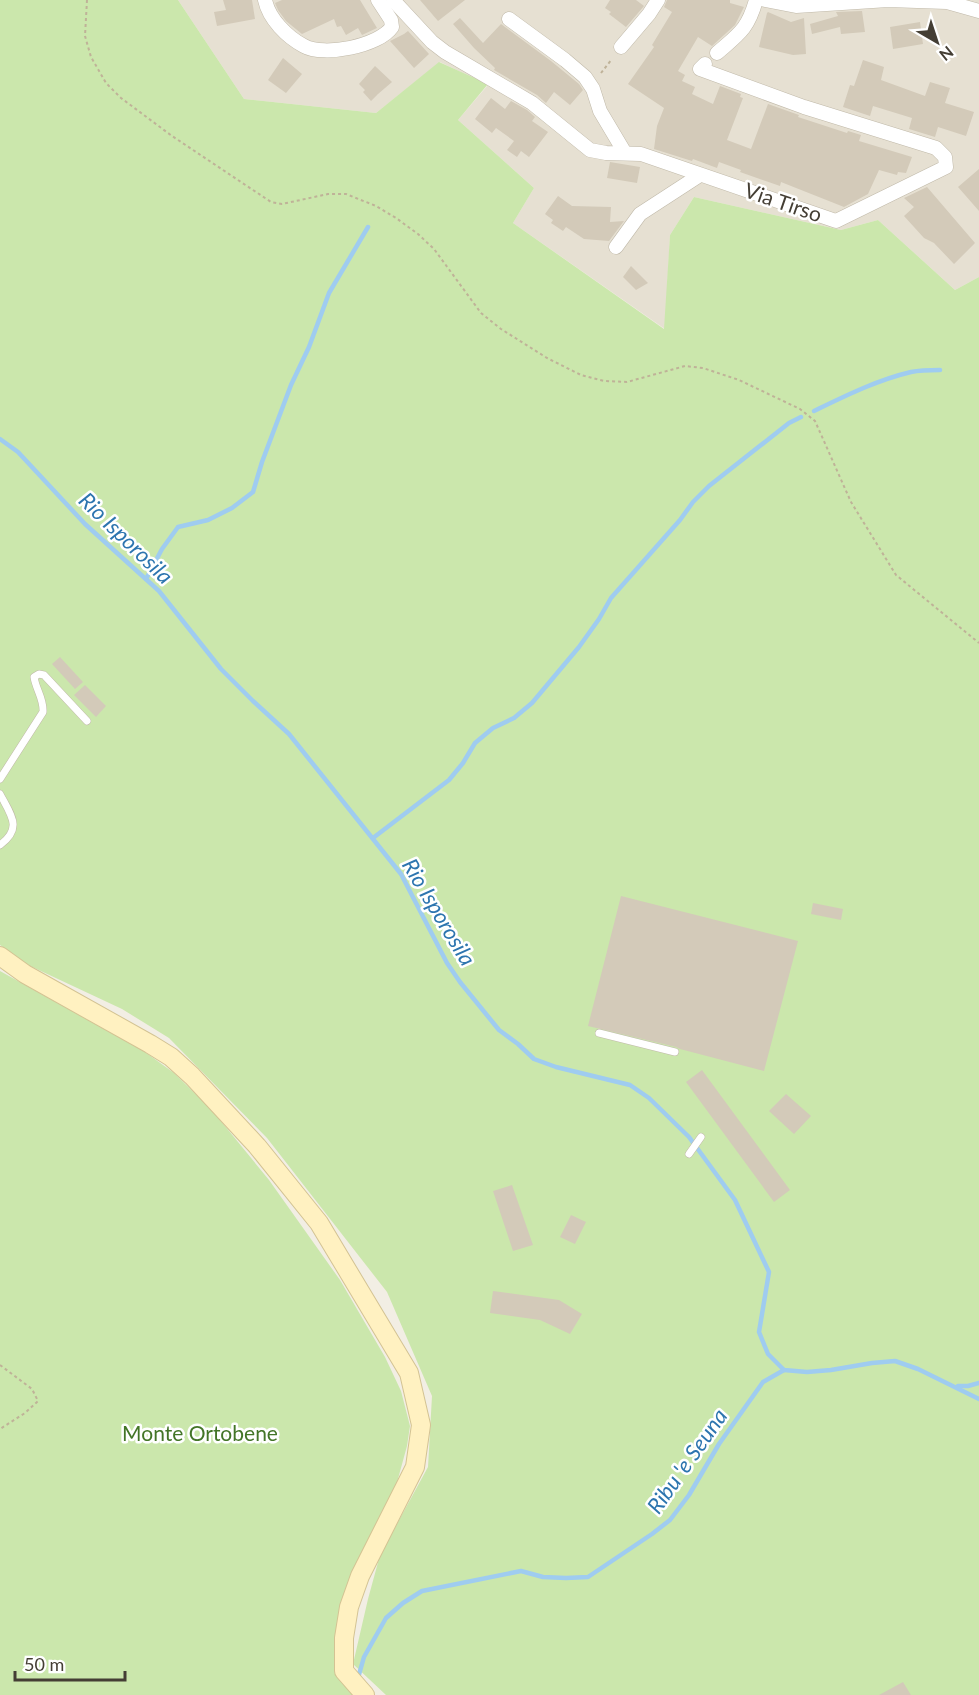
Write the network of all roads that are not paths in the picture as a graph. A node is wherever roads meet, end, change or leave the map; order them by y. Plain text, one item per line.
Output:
1 (265, 0) edge
2 (378, 0) edge
3 (393, 0) edge
4 (658, 0) edge
5 (756, 0) edge
6 (765, 0) edge
7 (948, 1) edge
8 (979, 11) edge
9 (509, 19) dead end
10 (621, 47) road end
11 (717, 53) dead end
12 (702, 67) dead end
13 (625, 153) junction
14 (700, 175) junction
15 (615, 247) dead end
16 (87, 721) dead end
17 (0, 779) edge
18 (0, 794) edge
19 (0, 845) edge
20 (0, 956) edge
21 (599, 1033) dead end
22 (675, 1052) dead end
23 (701, 1137) dead end
24 (689, 1154) dead end
25 (365, 1695) edge

1 - 2 street
3 - 13 street, Via Tirso
4 - 10 street
5 - 11 street
6 - 7 street
7 - 8 street
9 - 13 street
12 - 14 street, Via Tirso
13 - 14 street, Via Tirso
14 - 15 street
16 - 17 lane
18 - 19 lane
20 - 25 main road
21 - 22 lane
23 - 24 lane

